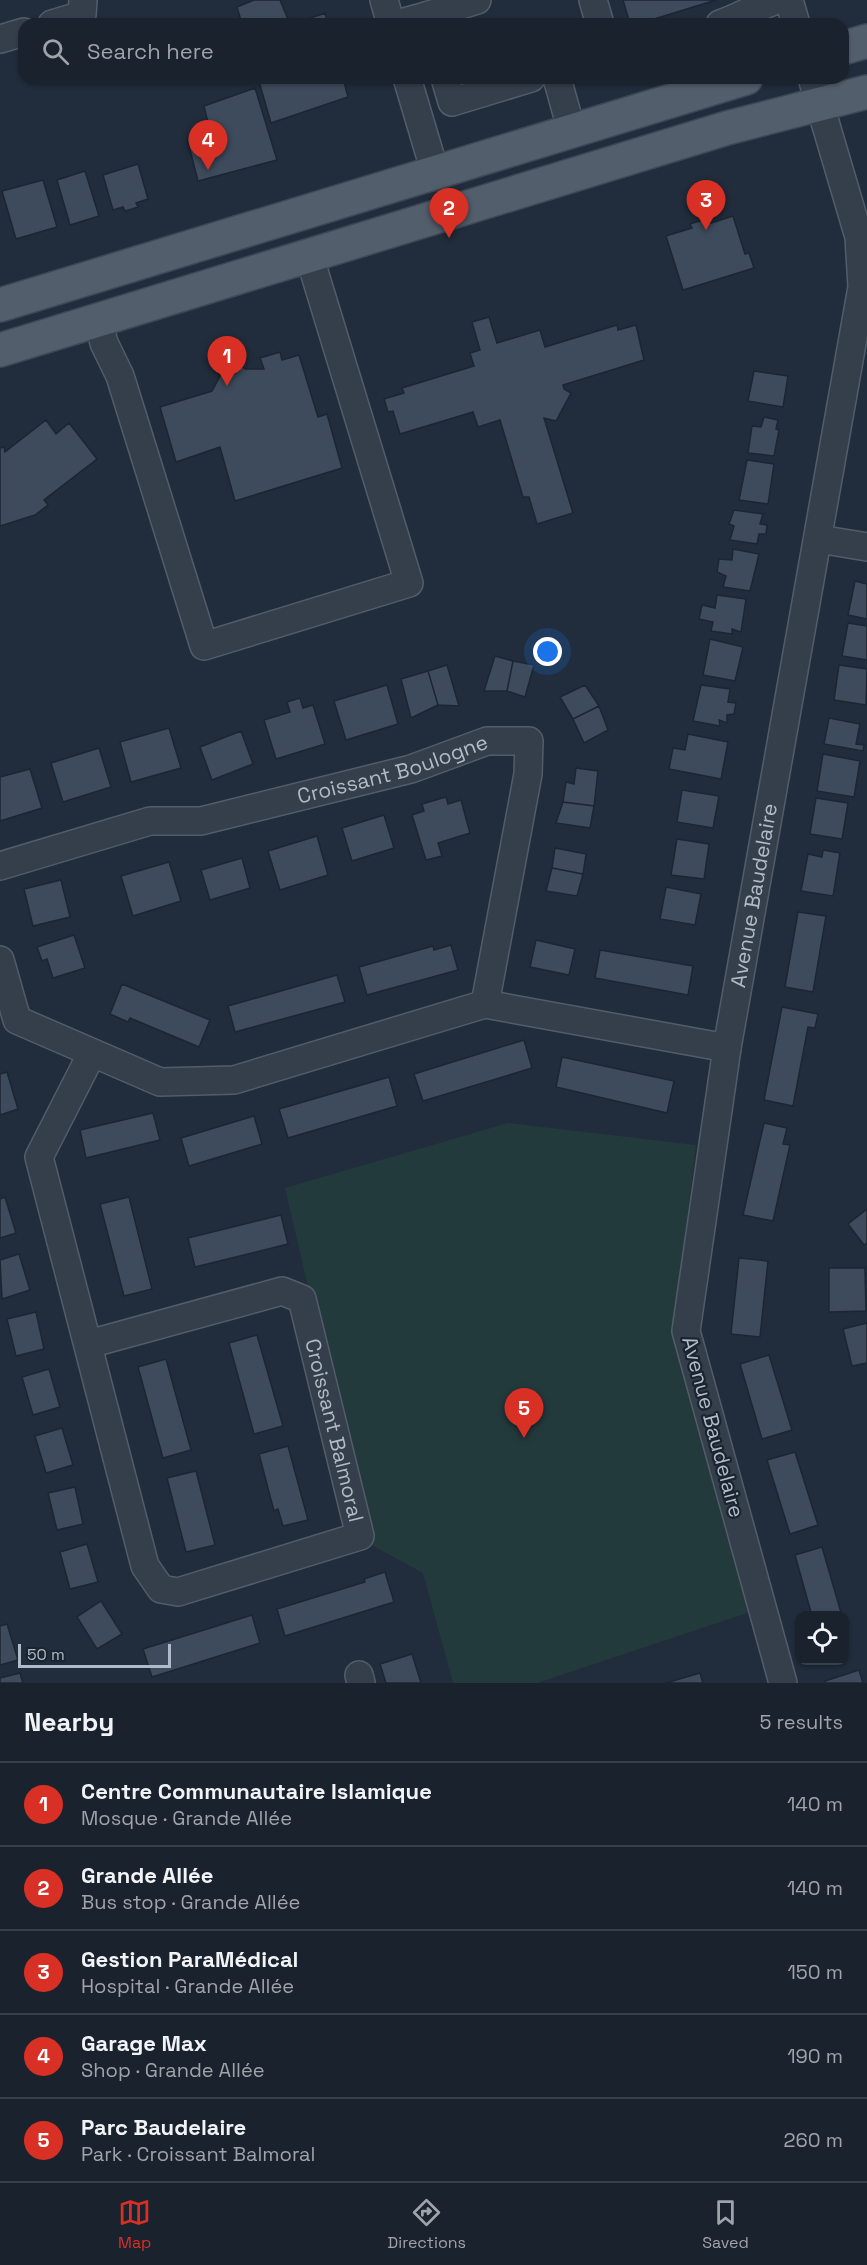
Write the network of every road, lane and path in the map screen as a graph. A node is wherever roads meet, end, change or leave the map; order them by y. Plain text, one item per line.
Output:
1 (83, 0) edge
2 (384, 0) edge
3 (477, 0) edge
4 (593, 0) edge
5 (777, 0) edge
6 (789, 0) edge
7 (72, 18) edge
8 (389, 18) edge
9 (433, 18) edge
10 (598, 18) edge
11 (739, 18) edge
12 (794, 18) edge
13 (18, 34) edge
14 (0, 39) edge
15 (867, 41) edge
16 (849, 46) edge
17 (409, 84) edge
18 (447, 84) edge
19 (511, 84) edge
20 (559, 84) edge
21 (706, 84) edge
22 (680, 88) edge
23 (816, 92) edge
24 (867, 92) edge
25 (572, 132) junction
26 (435, 172) junction
27 (309, 255) junction
28 (0, 305) edge
29 (863, 305) edge
30 (98, 320) junction
31 (0, 350) edge
32 (819, 539) junction
33 (867, 547) edge
34 (0, 866) edge
35 (0, 960) edge
36 (485, 1004) junction
37 (727, 1048) junction
38 (92, 1053) junction
39 (89, 1344) junction
40 (783, 1683) edge

1 - 7 street
2 - 8 street
3 - 9 street
4 - 10 street
5 - 11 street
6 - 12 street
13 - 14 street
15 - 16 main road
17 - 26 street
18 - 19 street
20 - 25 street
21 - 22 main road
22 - 25 main road
23 - 24 main road
23 - 27 main road
23 - 29 street, Avenue Baudelaire
25 - 26 main road
26 - 28 main road
27 - 30 main road
27 - 30 street
29 - 32 street, Avenue Baudelaire
30 - 31 main road
32 - 33 street
32 - 37 street, Avenue Baudelaire
34 - 36 street, Croissant Boulogne
35 - 38 street
36 - 37 street
36 - 38 street
37 - 40 street, Avenue Baudelaire
38 - 39 street, Croissant Balmoral
39 - 39 street, Croissant Balmoral

